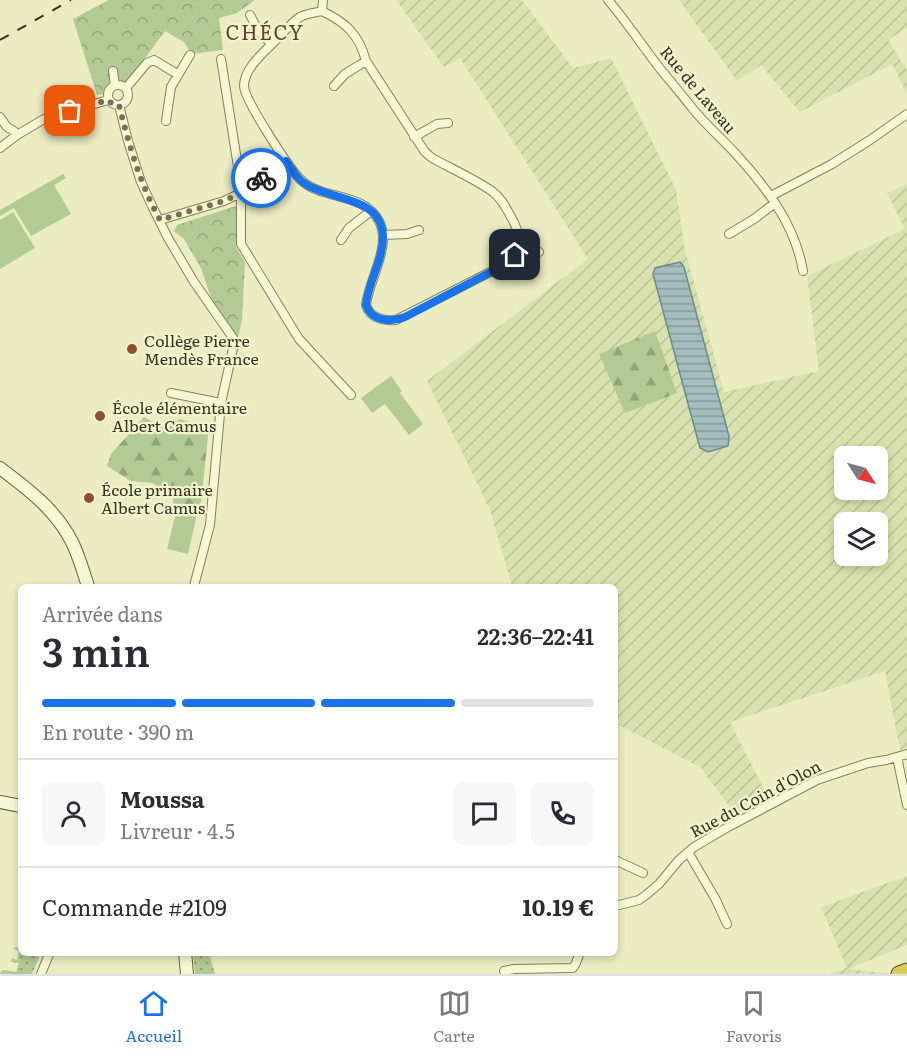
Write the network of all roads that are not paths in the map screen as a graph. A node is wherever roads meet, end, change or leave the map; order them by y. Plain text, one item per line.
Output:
1 (323, 0) edge
2 (608, 0) edge
3 (322, 11) junction
4 (250, 15) dead end
5 (272, 44) junction
6 (190, 55) dead end
7 (221, 59) dead end
8 (366, 61) junction
9 (113, 71) dead end
10 (177, 74) junction
11 (115, 85) junction
12 (128, 85) junction
13 (334, 86) dead end
14 (108, 100) junction
15 (119, 105) junction
16 (907, 114) edge
17 (0, 117) edge
18 (166, 121) dead end
19 (448, 123) dead end
20 (14, 131) dead end
21 (414, 137) junction
22 (0, 148) edge
23 (286, 161) junction
24 (241, 193) junction
25 (773, 199) junction
26 (371, 211) junction
27 (160, 220) junction
28 (419, 230) dead end
29 (729, 234) dead end
30 (383, 235) junction
31 (341, 240) dead end
32 (519, 243) junction
33 (539, 252) dead end
34 (803, 271) dead end
35 (171, 393) dead end
36 (351, 395) dead end
37 (221, 403) junction
38 (0, 468) edge
39 (87, 584) edge
40 (195, 584) edge
41 (907, 754) edge
42 (897, 757) junction
43 (0, 802) edge
44 (18, 805) edge
45 (907, 805) edge
46 (688, 852) junction
47 (618, 861) edge
48 (644, 873) dead end
49 (618, 905) edge
50 (727, 924) dead end
51 (48, 956) edge
52 (185, 956) edge
53 (189, 956) edge
54 (579, 956) edge
55 (504, 971) dead end
56 (907, 971) edge
57 (41, 974) edge
58 (187, 974) edge
59 (191, 974) edge
60 (899, 974) edge

1 - 3 street
2 - 25 street, Rue de Laveau
3 - 5 street
3 - 8 street
4 - 5 street
5 - 23 street
6 - 10 street
7 - 24 street
8 - 13 street
8 - 21 street
9 - 11 street
10 - 12 street
10 - 18 street
11 - 12 street
11 - 14 street
12 - 15 street
14 - 15 street
14 - 22 street
15 - 27 street
16 - 25 street
17 - 20 street
19 - 21 street
21 - 32 street
23 - 24 street
23 - 26 street
24 - 27 street
24 - 36 street
25 - 29 street
25 - 34 street, Rue de Laveau
26 - 30 street
26 - 31 street
27 - 37 street
28 - 30 street
30 - 32 street
32 - 33 street
35 - 37 street
37 - 40 street
38 - 39 street
41 - 42 street, Rue du Coin d'Olon
42 - 45 street
42 - 46 street, Rue du Coin d'Olon
43 - 44 street
46 - 49 street, Rue du Coin d'Olon
46 - 50 street
47 - 48 street
51 - 57 street
52 - 58 street
53 - 59 street
54 - 55 street
56 - 60 highway

